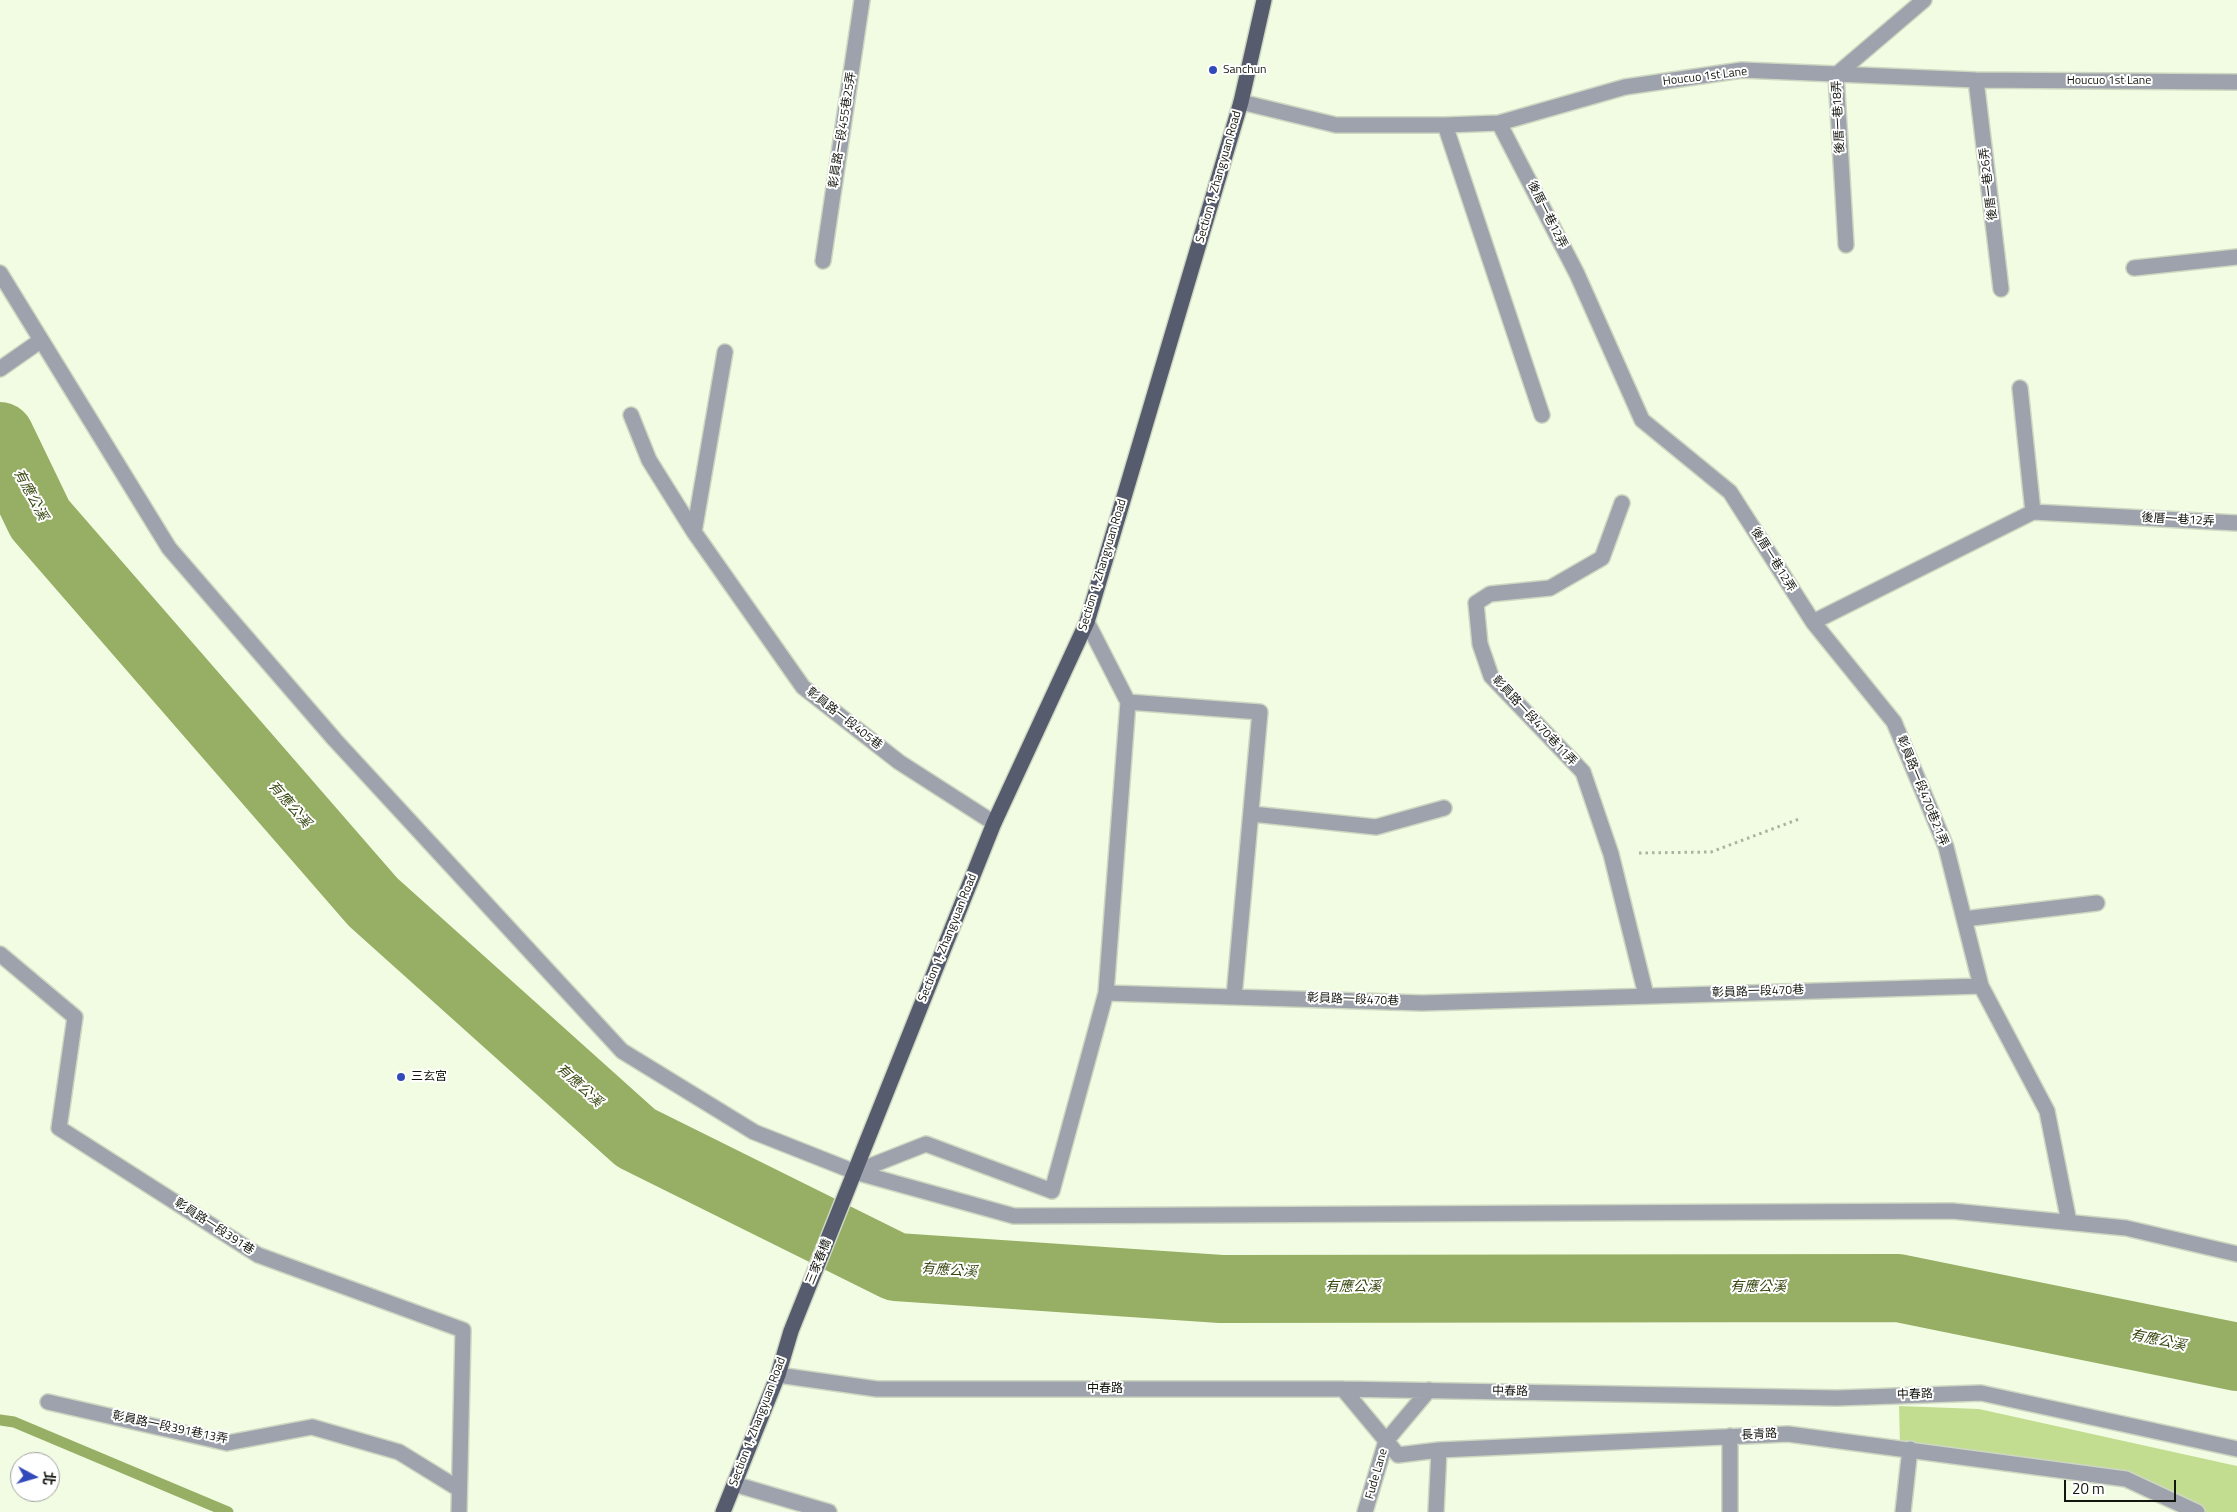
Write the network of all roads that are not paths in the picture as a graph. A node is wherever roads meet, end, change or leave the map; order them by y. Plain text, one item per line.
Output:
1 (862, 0) edge
2 (1264, 0) edge
3 (1924, 0) edge
4 (1836, 74) junction
5 (1976, 80) junction
6 (2237, 82) edge
7 (1241, 102) junction
8 (1499, 123) junction
9 (1445, 125) junction
10 (1846, 245) dead end
11 (2237, 257) edge
12 (823, 261) dead end
13 (2134, 268) dead end
14 (0, 273) edge
15 (2001, 289) dead end
16 (40, 341) junction
17 (725, 352) dead end
18 (0, 369) edge
19 (2020, 388) dead end
20 (631, 415) dead end
21 (1542, 415) dead end
22 (1622, 503) dead end
23 (2033, 512) junction
24 (2237, 523) edge
25 (694, 532) junction
26 (1087, 622) junction
27 (1813, 622) junction
28 (1128, 702) junction
29 (1444, 808) dead end
30 (1252, 814) junction
31 (994, 823) junction
32 (2097, 903) dead end
33 (1964, 919) junction
34 (0, 954) edge
35 (1980, 986) junction
36 (1106, 993) junction
37 (1646, 995) junction
38 (1234, 997) junction
39 (855, 1172) junction
40 (848, 1192) joint
41 (2069, 1222) junction
42 (2237, 1254) edge
43 (791, 1331) joint
44 (778, 1375) junction
45 (1343, 1389) junction
46 (1428, 1390) junction
47 (48, 1402) dead end
48 (1730, 1436) junction
49 (1386, 1441) junction
50 (2237, 1448) edge
51 (1910, 1449) junction
52 (1439, 1450) junction
53 (734, 1484) junction
54 (459, 1489) junction
55 (460, 1512) edge
56 (723, 1512) edge
57 (828, 1512) edge
58 (1366, 1512) edge
59 (1436, 1512) edge
60 (1730, 1512) edge
61 (1903, 1512) edge
62 (2197, 1512) edge

1 - 12 street, 彰員路一段455巷25弄
2 - 7 main road, Section 1, Zhangyuan Road
3 - 4 street, 後厝一巷18弄
4 - 5 street, Houcuo 1st Lane
4 - 8 street, Houcuo 1st Lane
4 - 10 street, 後厝一巷18弄
5 - 6 street, Houcuo 1st Lane
5 - 15 street, 後厝一巷26弄
7 - 9 street, Houcuo 1st Lane
7 - 26 main road, Section 1, Zhangyuan Road
8 - 9 street, Houcuo 1st Lane
8 - 27 street, 後厝一巷12弄
9 - 21 street
11 - 13 street
14 - 16 street
16 - 18 street
16 - 39 street
17 - 25 street
19 - 23 street
20 - 25 street, 彰員路一段405巷
22 - 37 street, 彰員路一段470巷11弄
23 - 24 street, 後厝一巷12弄
23 - 27 street, 後厝一巷12弄
25 - 31 street, 彰員路一段405巷
26 - 28 street
26 - 31 main road, Section 1, Zhangyuan Road
27 - 33 street, 彰員路一段470巷21弄
28 - 30 street
28 - 36 street
29 - 30 street
30 - 38 street
31 - 39 main road, Section 1, Zhangyuan Road
32 - 33 street
33 - 35 street, 彰員路一段470巷21弄
34 - 54 street, 彰員路一段391巷
35 - 37 street, 彰員路一段470巷
35 - 41 street, 彰員路一段470巷21弄
36 - 38 street, 彰員路一段470巷
36 - 39 street
37 - 38 street, 彰員路一段470巷
39 - 40 main road, Section 1, Zhangyuan Road
39 - 41 street
40 - 43 main road, 三家春橋
41 - 42 street
43 - 44 main road, Section 1, Zhangyuan Road
44 - 45 street, 中春路
44 - 53 main road, Section 1, Zhangyuan Road
45 - 46 street, 中春路
45 - 49 street, 長青路
46 - 49 street, Fude Lane
46 - 50 street, 中春路
47 - 54 street, 彰員路一段391巷13弄
48 - 51 street, 長青路
48 - 52 street, 長青路
48 - 60 street
49 - 52 street, 長青路
49 - 58 street, Fude Lane
51 - 61 street
51 - 62 street, 長青路
52 - 59 street
53 - 56 main road, Section 1, Zhangyuan Road
53 - 57 street
54 - 55 street, 彰員路一段391巷

